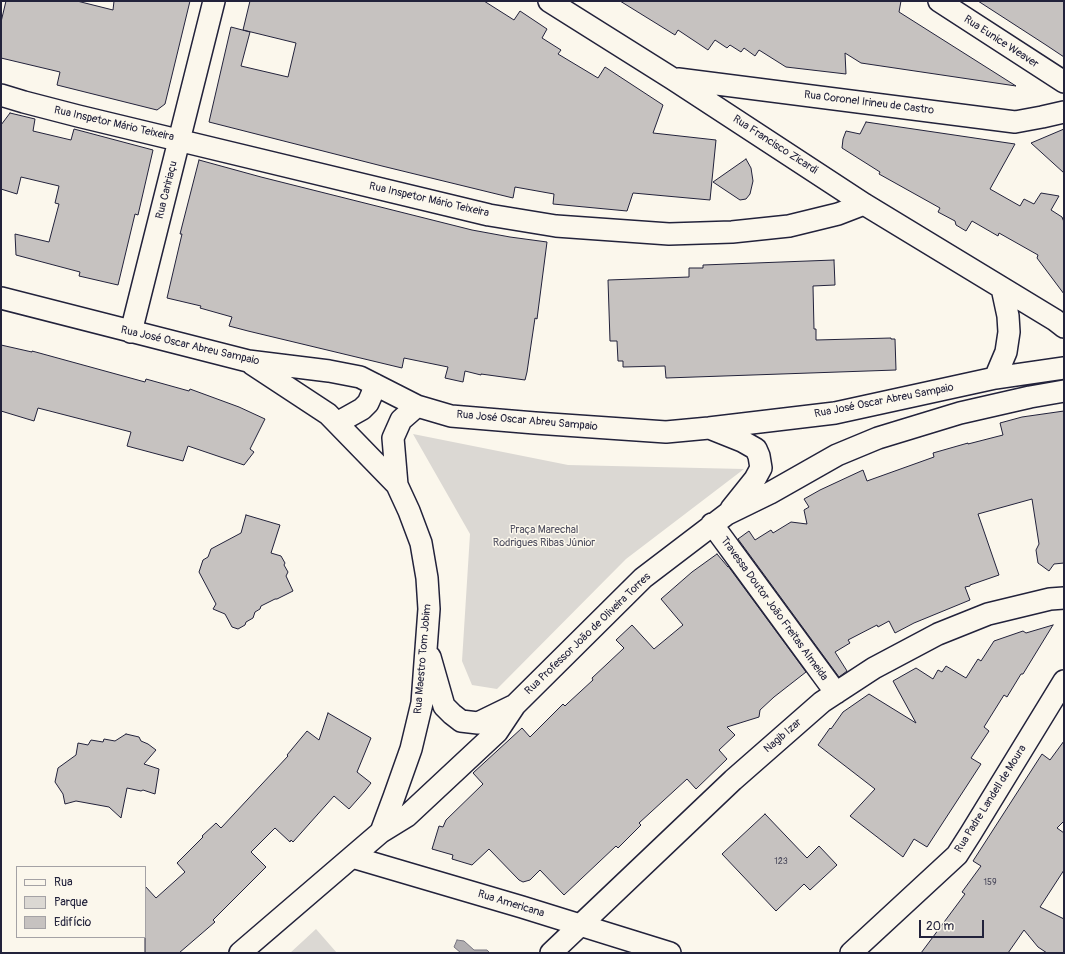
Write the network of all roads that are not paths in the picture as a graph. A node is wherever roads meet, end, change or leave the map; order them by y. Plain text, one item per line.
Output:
1 (214, 1) edge
2 (549, 1) edge
3 (939, 1) edge
4 (673, 79) junction
5 (1064, 82) edge
6 (1, 95) edge
7 (1064, 112) edge
8 (179, 140) junction
9 (864, 204) junction
10 (1002, 288) junction
11 (1, 298) edge
12 (1064, 327) edge
13 (131, 332) junction
14 (248, 361) junction
15 (1064, 368) edge
16 (329, 371) junction
17 (995, 378) junction
18 (374, 384) junction
19 (1064, 391) edge
20 (313, 404) junction
21 (417, 406) junction
22 (337, 423) junction
23 (709, 428) junction
24 (397, 484) junction
25 (719, 519) junction
26 (1064, 598) edge
27 (426, 641) junction
28 (1064, 681) edge
29 (836, 693) junction
30 (515, 705) junction
31 (381, 832) junction
32 (352, 857) junction
33 (580, 926) junction
34 (240, 953) edge
35 (550, 953) edge
36 (670, 953) edge
37 (851, 953) edge

1 - 8 street, Rua Caririaçu
2 - 4 street, Rua Francisco Zicardi
3 - 5 street, Rua Eunice Weaver
4 - 7 street, Rua Coronel Irineu de Castro
4 - 9 street, Rua Francisco Zicardi
6 - 8 street, Rua Inspetor Mário Teixeira
8 - 9 street, Rua Inspetor Mário Teixeira
8 - 13 street, Rua Caririaçu
9 - 10 street, Rua Francisco Zicardi
10 - 12 street, Rua Francisco Zicardi
10 - 17 street
11 - 13 street, Rua José Oscar Abreu Sampaio
13 - 14 street, Rua José Oscar Abreu Sampaio
14 - 16 street, Rua José Oscar Abreu Sampaio
14 - 20 street, Rua Maestro Tom Jobim
15 - 17 street, Rua José Oscar Abreu Sampaio
16 - 18 street, Rua José Oscar Abreu Sampaio
16 - 20 street
17 - 23 street, Rua José Oscar Abreu Sampaio
18 - 21 street, Rua José Oscar Abreu Sampaio
18 - 22 street
19 - 25 street, Rua Professor João de Oliveira Torres
20 - 22 street, Rua Maestro Tom Jobim
21 - 23 street, Rua José Oscar Abreu Sampaio
21 - 24 street, Rua Maestro Tom Jobim
22 - 24 street, Rua Maestro Tom Jobim
23 - 25 street
24 - 27 street, Rua Maestro Tom Jobim
25 - 29 street, Travessa Doutor João Freitas Almeida
25 - 30 street, Rua Professor João de Oliveira Torres
26 - 29 street, Nagib Izar
27 - 30 street
27 - 31 street, Rua Maestro Tom Jobim
28 - 37 street, Rua Padre Landell de Moura
29 - 33 street, Nagib Izar
30 - 31 street, Rua Professor João de Oliveira Torres
31 - 32 street, Rua Professor João de Oliveira Torres
32 - 33 street, Rua Americana
32 - 34 street, Rua Professor João de Oliveira Torres
33 - 35 street, Nagib Izar
33 - 36 street, Rua Americana

